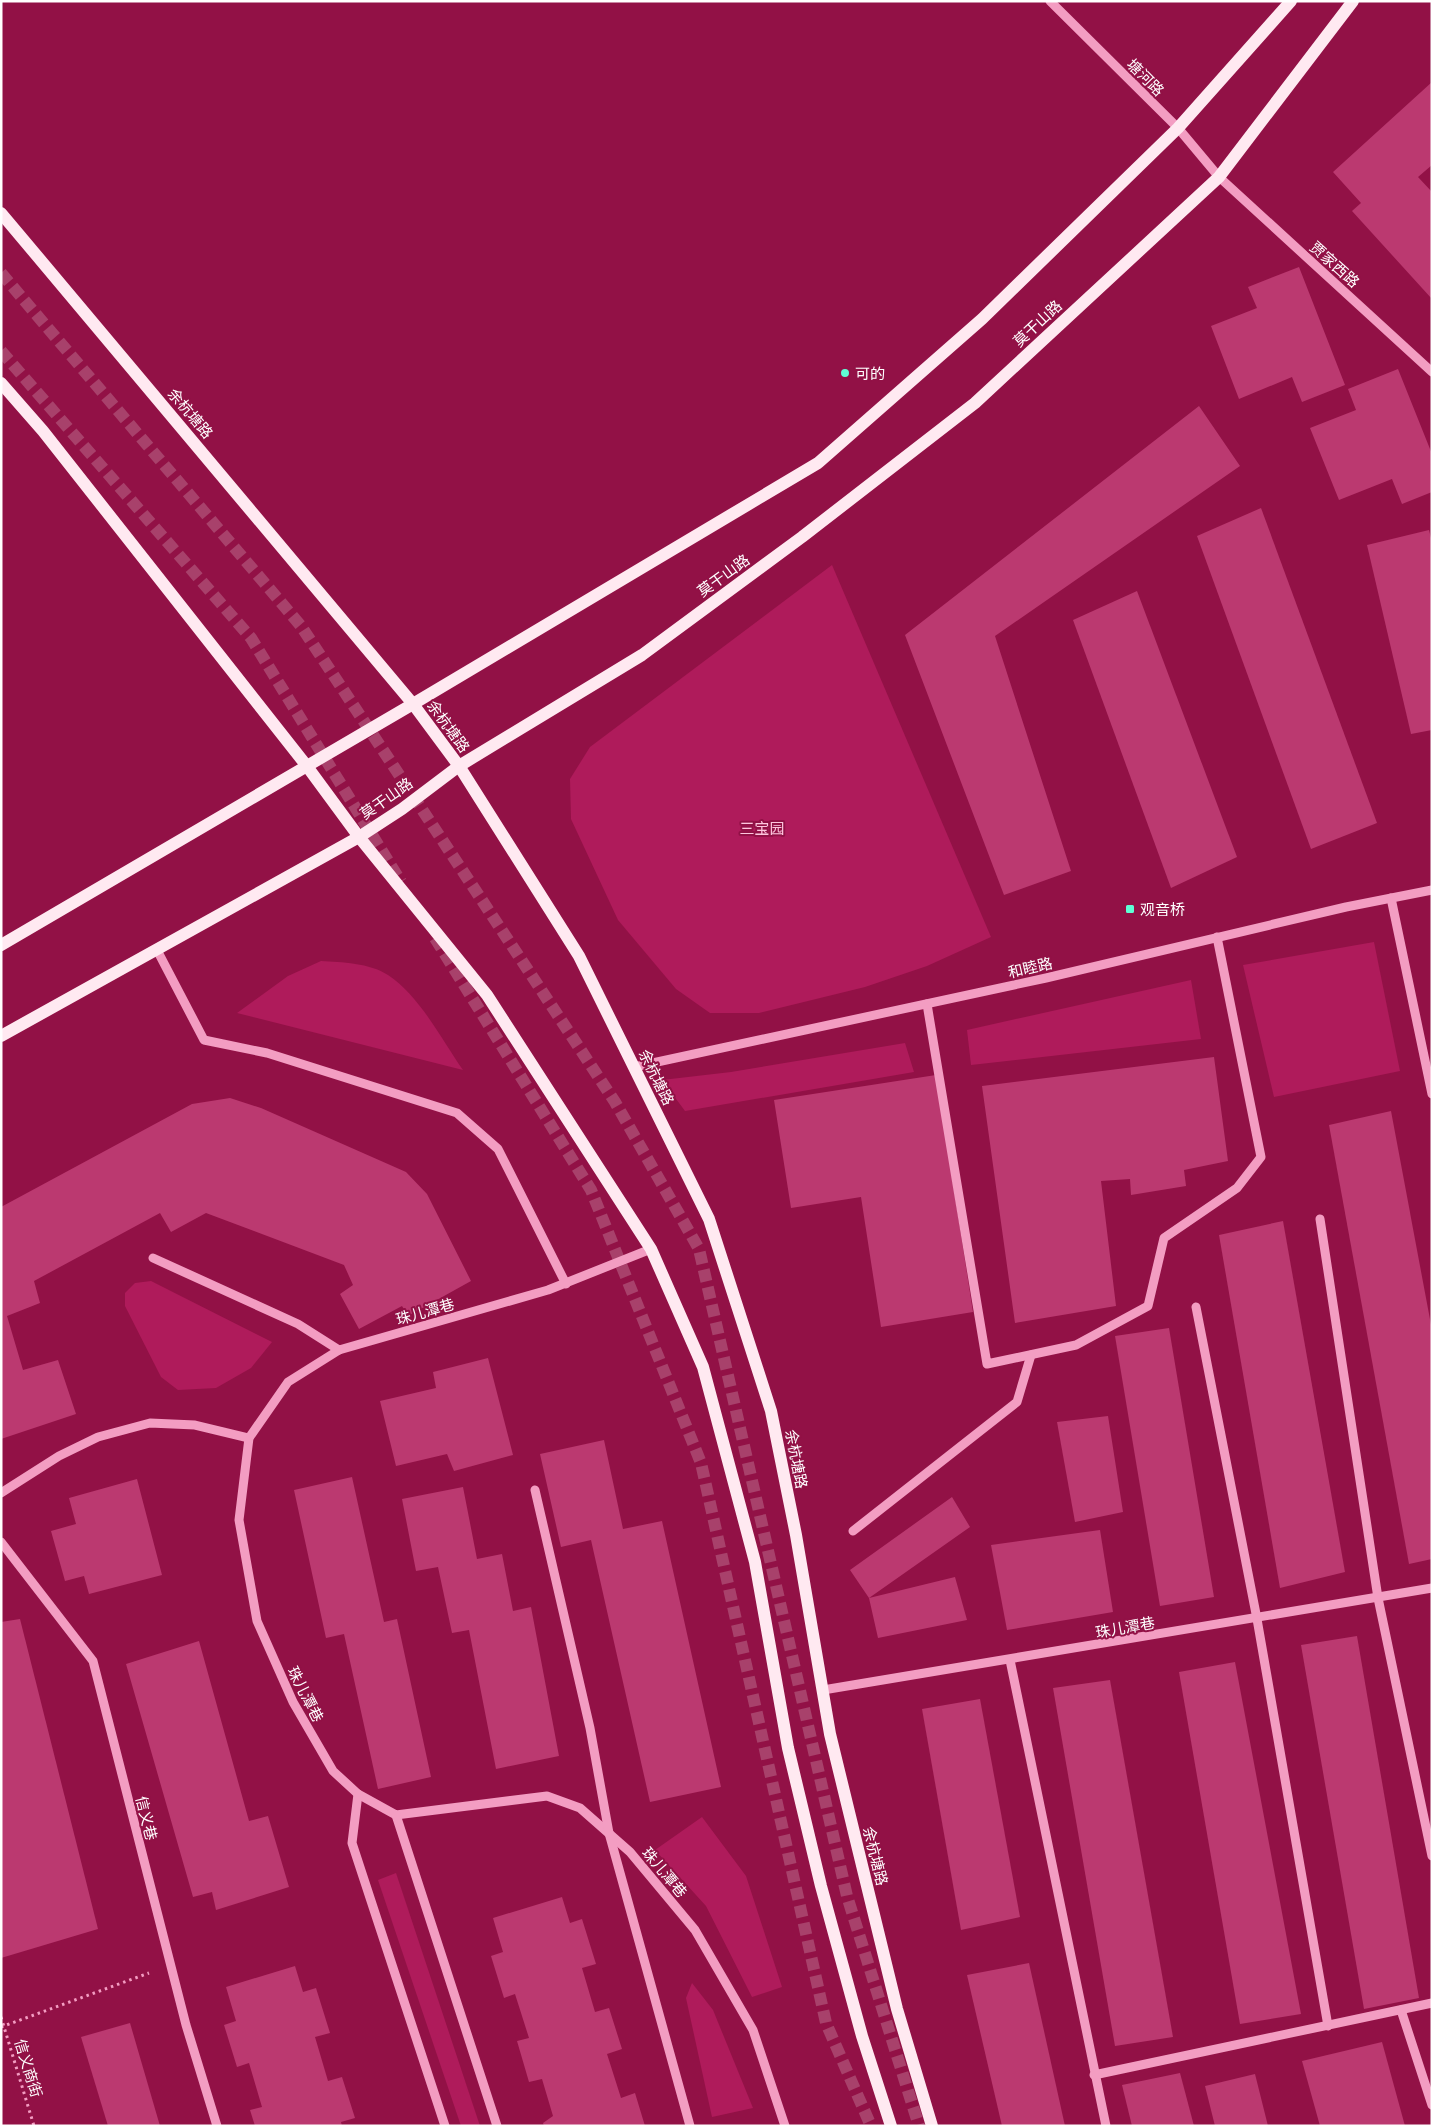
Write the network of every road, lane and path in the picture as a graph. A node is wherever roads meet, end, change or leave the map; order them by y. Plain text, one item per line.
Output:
1 (1050, 1) edge
2 (1291, 1) edge
3 (1353, 1) edge
4 (1178, 128) junction
5 (1219, 177) junction
6 (1, 213) edge
7 (1432, 372) edge
8 (1, 383) edge
9 (413, 704) junction
10 (306, 765) junction
11 (458, 766) junction
12 (359, 837) junction
13 (1432, 890) edge
14 (1391, 898) junction
15 (1217, 937) junction
16 (1, 946) edge
17 (156, 950) junction
18 (927, 1004) junction
19 (1, 1036) edge
20 (634, 1067) junction
21 (1432, 1094) edge
22 (1320, 1218) dead end
23 (652, 1249) junction
24 (153, 1258) dead end
25 (566, 1284) junction
26 (1196, 1307) dead end
27 (339, 1350) junction
28 (1031, 1355) junction
29 (249, 1438) junction
30 (535, 1490) dead end
31 (1, 1493) edge
32 (853, 1531) dead end
33 (1, 1542) edge
34 (1432, 1588) edge
35 (1378, 1598) junction
36 (1257, 1619) junction
37 (1010, 1660) junction
38 (823, 1690) junction
39 (358, 1794) junction
40 (396, 1815) junction
41 (608, 1833) junction
42 (1432, 1856) edge
43 (171, 1965) junction
44 (1432, 2003) edge
45 (1402, 2010) junction
46 (1, 2017) edge
47 (3, 2026) edge
48 (1328, 2026) junction
49 (1094, 2075) junction
50 (1432, 2105) edge
51 (34, 2126) edge
52 (217, 2126) edge
53 (445, 2126) edge
54 (497, 2126) edge
55 (690, 2126) edge
56 (785, 2126) edge
57 (891, 2126) edge
58 (932, 2126) edge
59 (1106, 2126) edge

1 - 4 street, 塘河路
2 - 4 main road
3 - 5 main road, 莫干山路
4 - 5 street, 塘河路
4 - 9 main road
5 - 7 street, 贾家西路
5 - 11 main road, 莫干山路
6 - 9 main road, 余杭塘路
8 - 10 main road
9 - 10 main road
9 - 11 main road, 余杭塘路
10 - 12 main road
10 - 16 main road
11 - 12 main road, 莫干山路
11 - 20 main road, 余杭塘路
12 - 17 main road, 莫干山路
12 - 23 main road
13 - 14 street, 和睦路
14 - 15 street, 和睦路
14 - 21 street
15 - 18 street, 和睦路
15 - 28 street
17 - 19 main road, 莫干山路
17 - 25 street
18 - 20 street, 和睦路
18 - 28 street
20 - 38 main road, 余杭塘路
22 - 35 street
23 - 25 street, 珠儿潭巷
23 - 57 main road
24 - 27 street
25 - 27 street, 珠儿潭巷
26 - 36 street
27 - 29 street, 珠儿潭巷
28 - 32 street
29 - 31 street
29 - 39 street, 珠儿潭巷
30 - 41 street
33 - 43 street, 信义巷
34 - 35 street, 珠儿潭巷
35 - 36 street, 珠儿潭巷
35 - 42 street
36 - 37 street, 珠儿潭巷
36 - 48 street
37 - 38 street, 珠儿潭巷
37 - 49 street
38 - 58 main road, 余杭塘路
39 - 40 street, 珠儿潭巷
39 - 53 street
40 - 41 street, 珠儿潭巷
40 - 54 street
41 - 55 street
41 - 56 street, 珠儿潭巷
43 - 47 path
43 - 52 street, 信义巷
44 - 45 street
45 - 48 street
45 - 50 street
46 - 47 path, 信义商街
47 - 51 path, 信义商街
48 - 49 street
49 - 59 street

